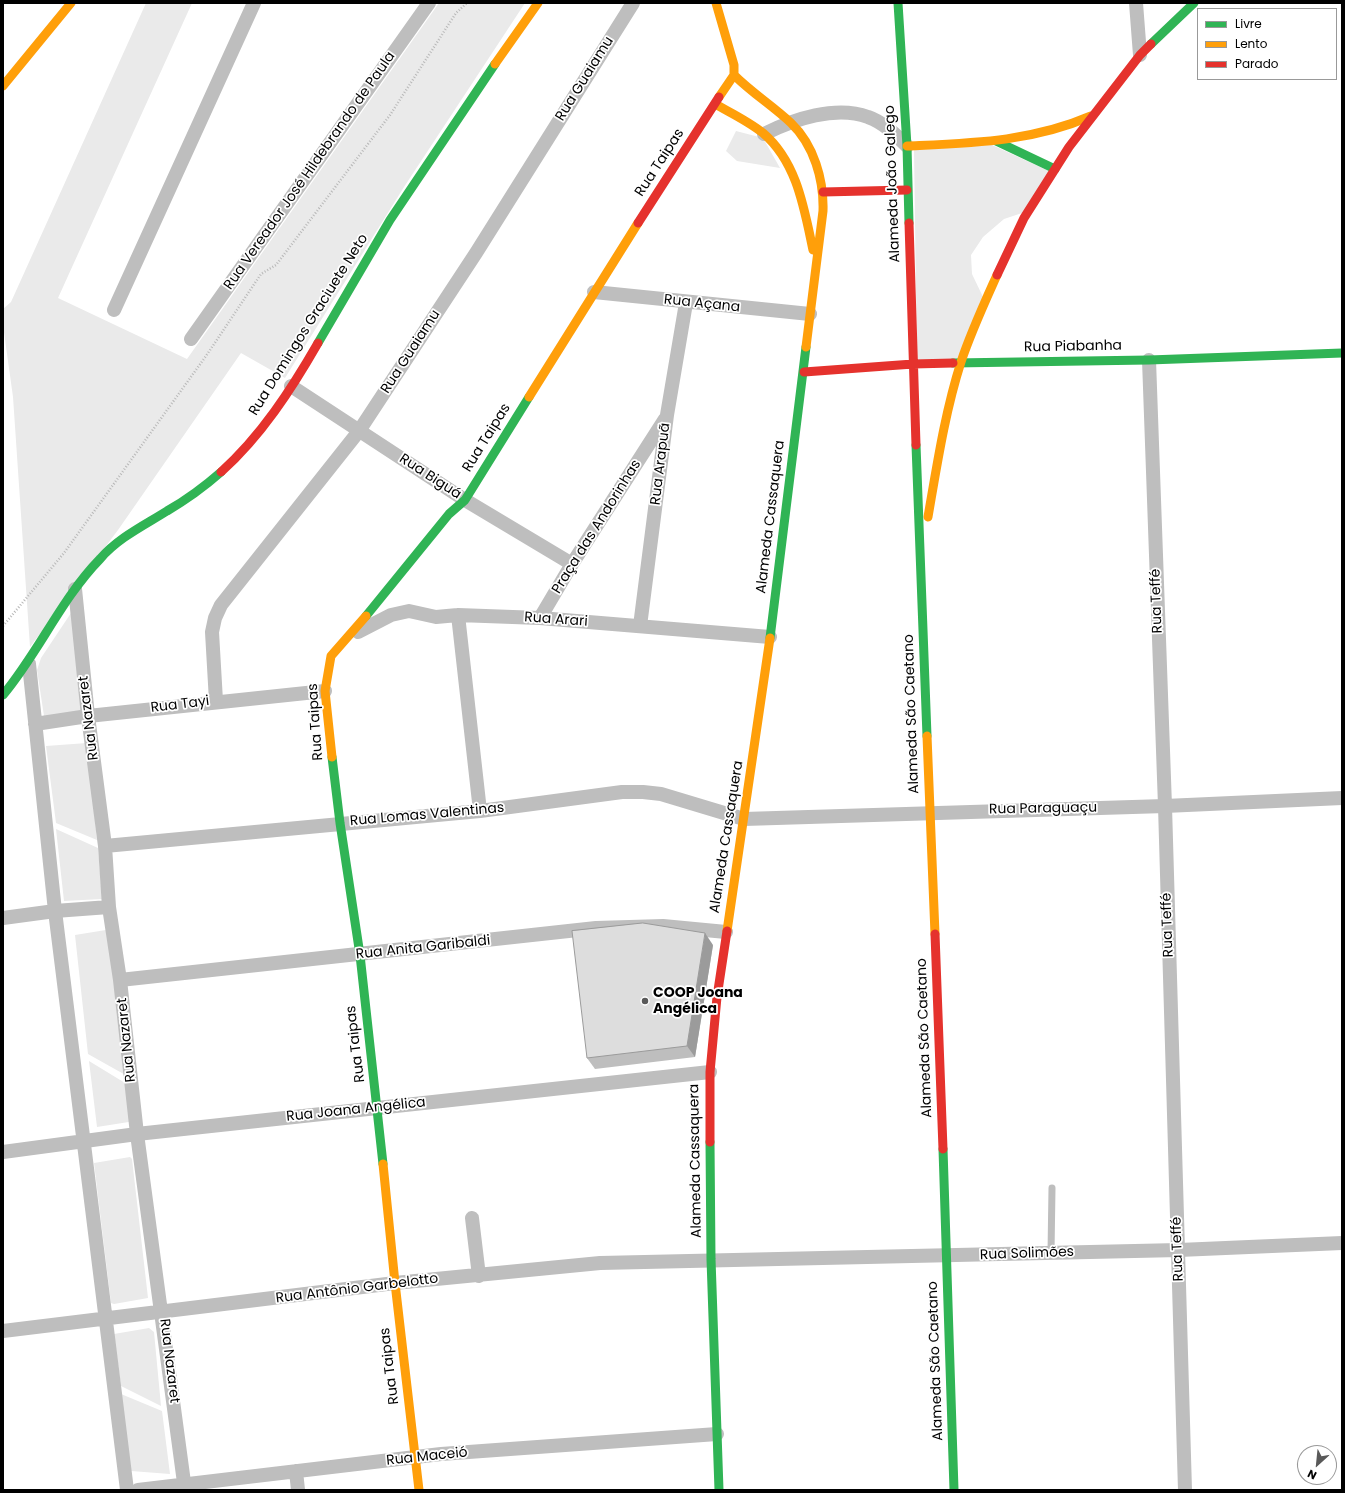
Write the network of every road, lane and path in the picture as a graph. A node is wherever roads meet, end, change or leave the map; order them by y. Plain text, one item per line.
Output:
1 (72, 3) edge
2 (254, 3) edge
3 (430, 3) edge
4 (467, 3) edge
5 (538, 3) edge
6 (633, 3) edge
7 (716, 3) edge
8 (898, 3) edge
9 (1136, 3) edge
10 (1194, 3) edge
11 (1140, 55) junction
12 (734, 75) junction
13 (3, 86) edge
14 (715, 104) junction
15 (1094, 114) junction
16 (792, 124) junction
17 (764, 134) junction
18 (996, 142) junction
19 (907, 146) junction
20 (1055, 169) junction
21 (908, 190) junction
22 (823, 192) junction
23 (816, 264) junction
24 (594, 292) junction
25 (686, 303) junction
26 (114, 310) dead end
27 (810, 314) junction
28 (191, 339) dead end
29 (1342, 352) edge
30 (1149, 360) junction
31 (961, 363) junction
32 (913, 364) junction
33 (804, 372) junction
34 (291, 386) junction
35 (667, 416) junction
36 (359, 431) junction
37 (465, 500) junction
38 (572, 564) junction
39 (921, 584) junction
40 (75, 589) junction
41 (458, 615) junction
42 (540, 618) junction
43 (3, 626) edge
44 (640, 626) junction
45 (770, 637) junction
46 (348, 639) junction
47 (29, 664) junction
48 (325, 691) junction
49 (3, 695) edge
50 (216, 701) junction
51 (88, 716) junction
52 (35, 724) junction
53 (1342, 798) edge
54 (1165, 806) junction
55 (480, 811) junction
56 (930, 812) junction
57 (744, 819) junction
58 (340, 823) junction
59 (105, 846) junction
60 (109, 907) junction
61 (56, 911) junction
62 (3, 918) edge
63 (726, 932) junction
64 (360, 955) junction
65 (120, 980) junction
66 (710, 1072) junction
67 (378, 1108) junction
68 (137, 1134) junction
69 (85, 1142) junction
70 (3, 1152) edge
71 (1052, 1188) dead end
72 (472, 1218) dead end
73 (1342, 1243) edge
74 (1179, 1250) junction
75 (1051, 1253) junction
76 (947, 1256) junction
77 (711, 1259) junction
78 (479, 1276) junction
79 (395, 1283) junction
80 (162, 1313) junction
81 (106, 1319) junction
82 (3, 1331) edge
83 (717, 1434) junction
84 (415, 1457) junction
85 (296, 1471) junction
86 (185, 1487) edge
87 (127, 1490) edge
88 (138, 1490) edge
89 (298, 1490) edge
90 (419, 1490) edge
91 (719, 1490) edge
92 (954, 1490) edge
93 (1185, 1490) edge

1 - 13 street
2 - 26 street
3 - 28 street, Rua Vereador José Hildebrando de Paula
4 - 43 path
5 - 34 street, Rua Domingos Graciuete Neto
6 - 36 street, Rua Guaiamu
7 - 12 street
8 - 19 street, Alameda João Galego
9 - 11 street
10 - 11 street, Alameda São Caetano
11 - 15 street, Alameda São Caetano
12 - 14 street, Rua Taipas
12 - 16 street
14 - 17 street
14 - 24 street, Rua Taipas
15 - 18 street
15 - 20 street, Alameda São Caetano
16 - 17 street
16 - 19 street
16 - 22 street
17 - 23 street
18 - 19 street
18 - 20 street
19 - 21 street, Alameda João Galego
20 - 31 street, Alameda São Caetano
21 - 22 street
21 - 32 street, Alameda João Galego
22 - 23 street, Alameda Cassaquera
23 - 27 street, Alameda Cassaquera
24 - 25 street, Rua Açana
24 - 37 street, Rua Taipas
25 - 27 street, Rua Açana
25 - 35 street, Rua Arapuã
27 - 33 street, Alameda Cassaquera
29 - 30 street, Rua Piabanha
30 - 31 street, Rua Piabanha
30 - 54 street, Rua Teffé
31 - 32 street, Rua Piabanha
31 - 39 street, Alameda São Caetano
32 - 33 street, Rua Piabanha
32 - 39 street, Alameda São Caetano
33 - 45 street, Alameda Cassaquera
34 - 36 street, Rua Biguá
34 - 40 street, Rua Domingos Graciuete Neto
35 - 38 street, Praça das Andorinhas
35 - 44 street, Rua Arapuã
36 - 37 street, Rua Biguá
36 - 50 street, Rua Guaiamu
37 - 38 street, Rua Biguá
37 - 46 street, Rua Taipas
38 - 42 street, Praça das Andorinhas
39 - 56 street, Alameda São Caetano
40 - 47 street, Rua Domingos Graciuete Neto
40 - 51 street, Rua Nazaret
41 - 42 street, Rua Arari
41 - 46 street, Rua Arari
41 - 55 street
42 - 44 street, Rua Arari
44 - 45 street, Rua Arari
45 - 57 street, Alameda Cassaquera
46 - 48 street, Rua Taipas
47 - 49 street, Rua Domingos Graciuete Neto
47 - 52 street
48 - 50 street, Rua Tayi
48 - 58 street, Rua Taipas
50 - 51 street, Rua Tayi
51 - 52 street, Rua Tayi
51 - 59 street, Rua Nazaret
52 - 61 street
53 - 54 street, Rua Paraguaçu
54 - 56 street, Rua Paraguaçu
54 - 74 street, Rua Teffé
55 - 57 street, Rua Lomas Valentinas
55 - 58 street, Rua Lomas Valentinas
56 - 57 street, Rua Paraguaçu
56 - 76 street, Alameda São Caetano
57 - 63 street, Alameda Cassaquera
58 - 59 street, Rua Lomas Valentinas
58 - 64 street, Rua Taipas
59 - 60 street, Rua Nazaret
60 - 61 street
60 - 65 street, Rua Nazaret
61 - 62 street
61 - 69 street
63 - 64 street, Rua Anita Garibaldi
63 - 66 street, Alameda Cassaquera
64 - 65 street, Rua Anita Garibaldi
64 - 67 street, Rua Taipas
65 - 68 street, Rua Nazaret
66 - 67 street, Rua Joana Angélica
66 - 77 street, Alameda Cassaquera
67 - 68 street, Rua Joana Angélica
67 - 79 street, Rua Taipas
68 - 69 street, Rua Joana Angélica
68 - 80 street, Rua Nazaret
69 - 70 street, Rua Joana Angélica
69 - 81 street
71 - 75 lane
72 - 78 street
73 - 74 street, Rua Solimões
74 - 75 street, Rua Solimões
74 - 93 street, Rua Teffé
75 - 76 street, Rua Solimões
76 - 77 street, Rua Solimões
76 - 92 street, Alameda São Caetano
77 - 78 street, Rua Antônio Garbelotto
77 - 83 street, Alameda Cassaquera
78 - 79 street, Rua Antônio Garbelotto
79 - 80 street, Rua Antônio Garbelotto
79 - 84 street, Rua Taipas
80 - 81 street, Rua Antônio Garbelotto
80 - 86 street, Rua Nazaret
81 - 82 street, Rua Antônio Garbelotto
81 - 87 street
83 - 84 street, Rua Maceió
83 - 91 street, Alameda Cassaquera
84 - 85 street, Rua Maceió
84 - 90 street, Rua Taipas
85 - 86 street, Rua Maceió
85 - 89 street
86 - 88 street, Rua Maceió

